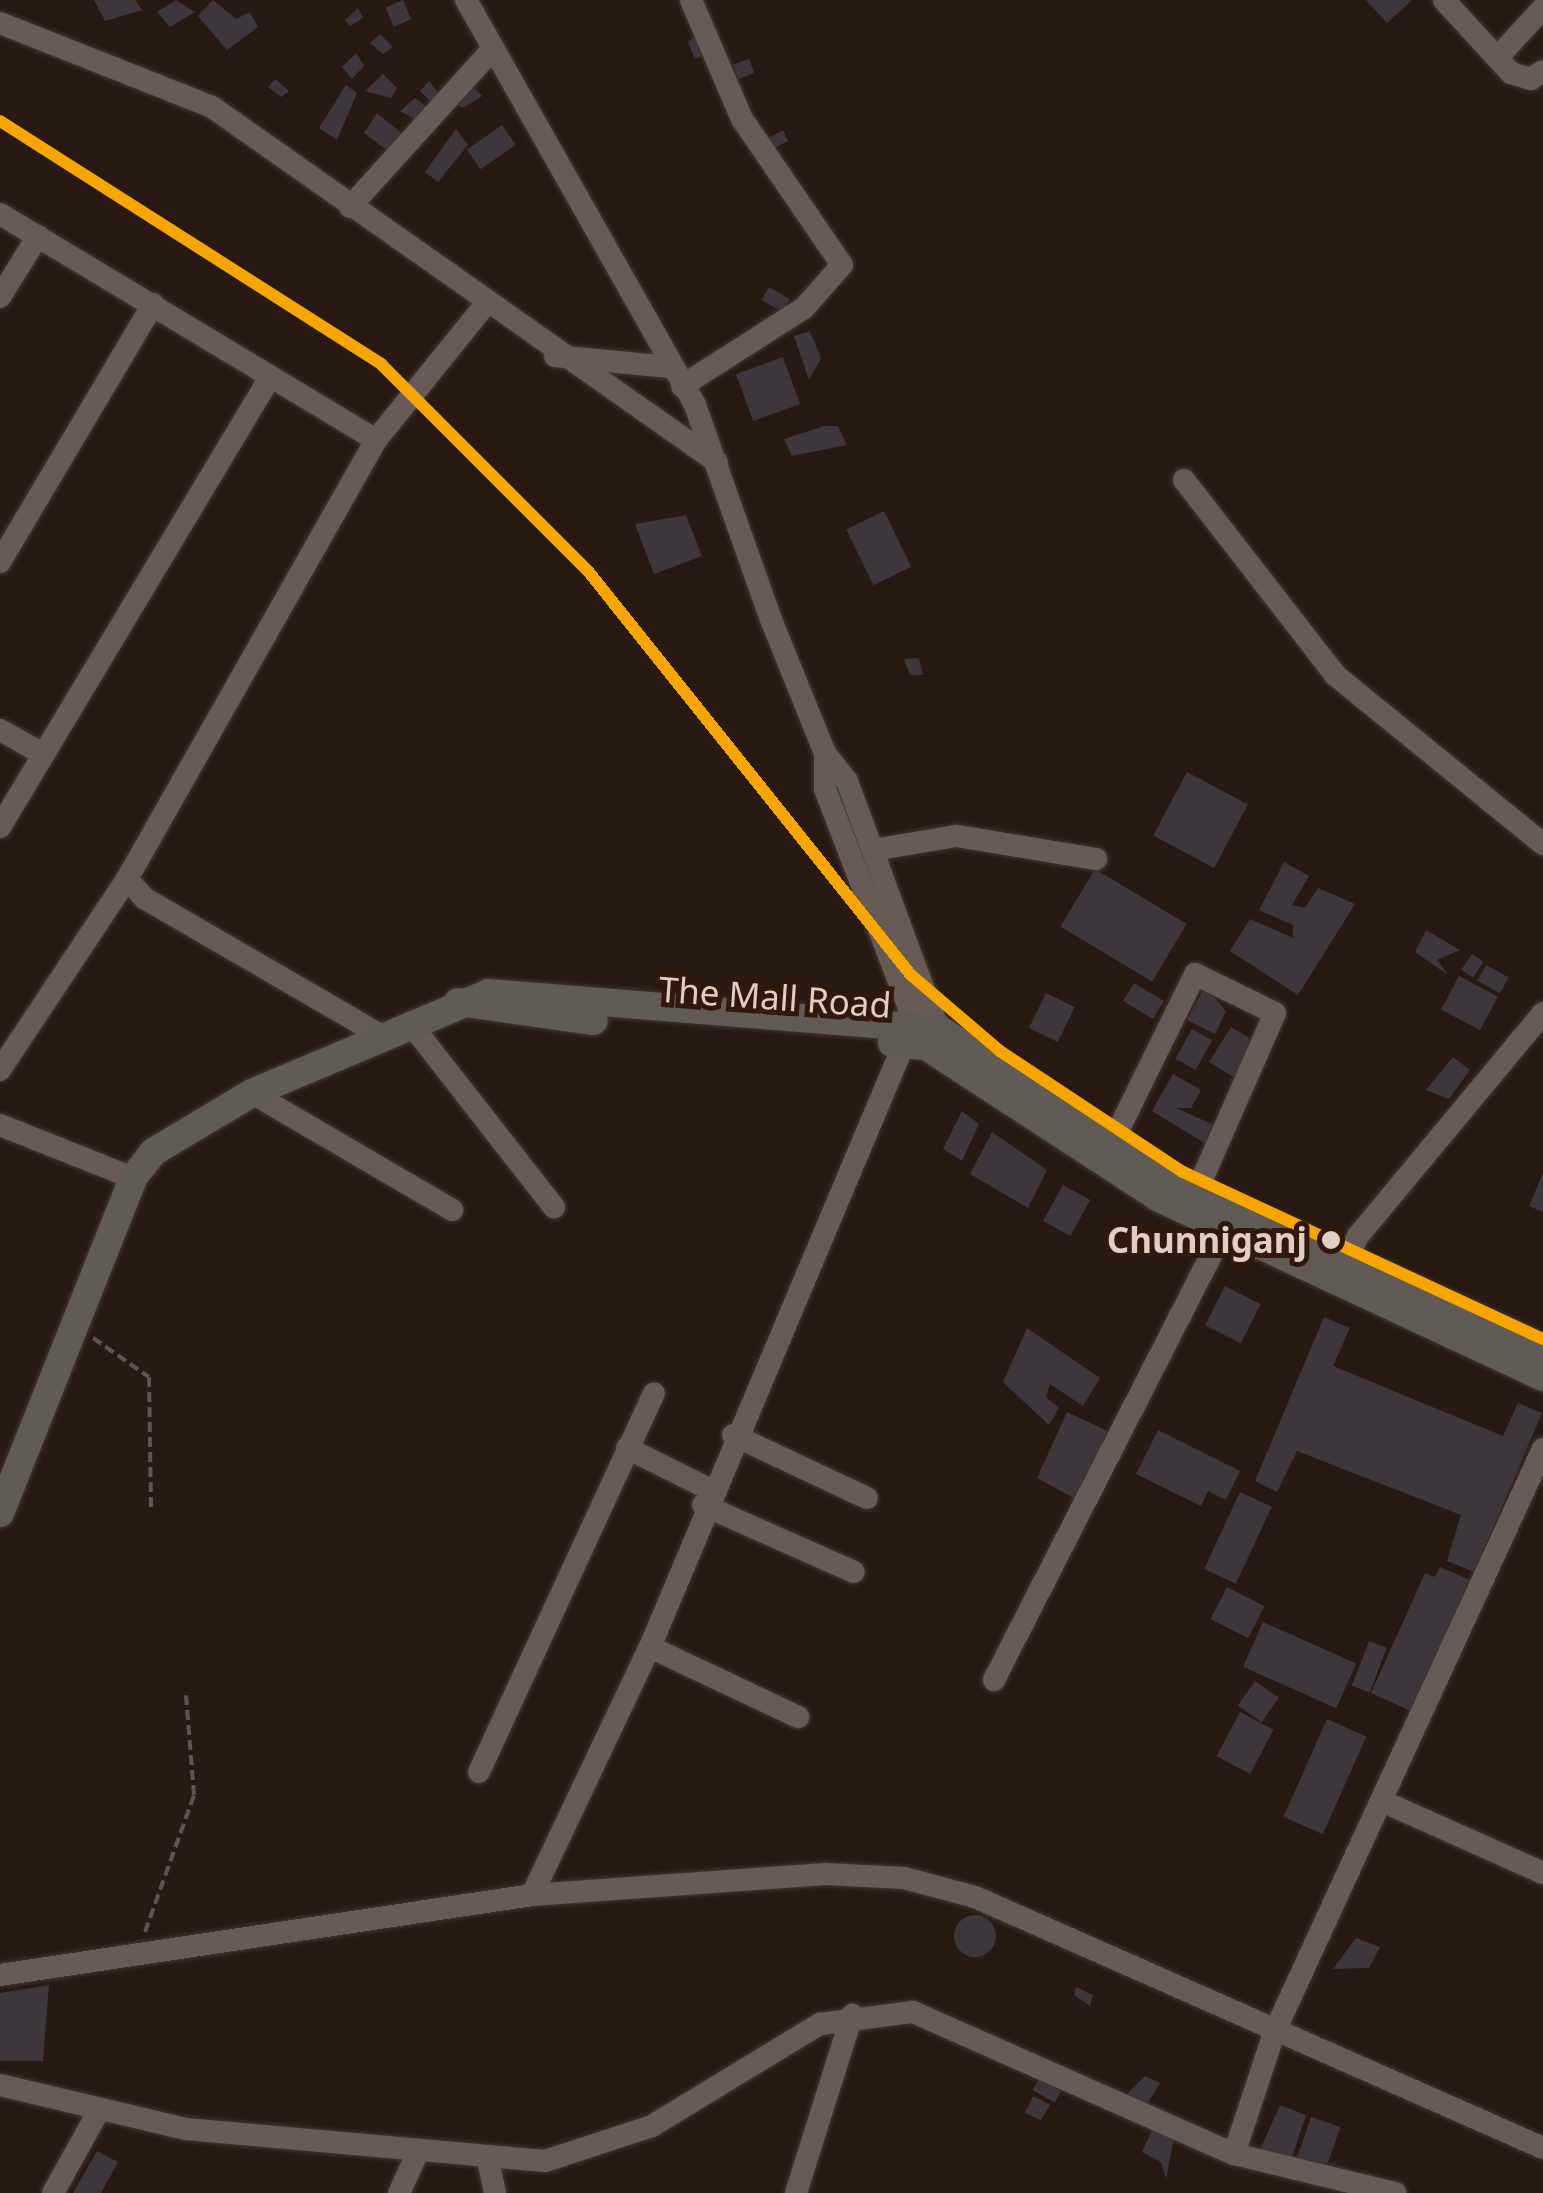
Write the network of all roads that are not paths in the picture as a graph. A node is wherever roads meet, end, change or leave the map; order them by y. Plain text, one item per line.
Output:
1 (466, 0) edge
2 (691, 0) edge
3 (1444, 0) edge
4 (1543, 8) edge
5 (0, 23) edge
6 (490, 52) junction
7 (1497, 58) junction
8 (1543, 72) edge
9 (350, 207) junction
10 (0, 214) edge
11 (38, 236) junction
12 (0, 297) edge
13 (153, 304) junction
14 (485, 306) junction
15 (555, 356) junction
16 (676, 377) junction
17 (269, 378) junction
18 (376, 440) junction
19 (716, 462) junction
20 (1184, 480) dead end
21 (0, 562) edge
22 (0, 730) edge
23 (824, 753) junction
24 (44, 754) junction
25 (0, 827) edge
26 (1543, 844) edge
27 (873, 850) junction
28 (1096, 859) dead end
29 (127, 879) junction
30 (1543, 1013) edge
31 (410, 1024) junction
32 (382, 1036) junction
33 (926, 1041) junction
34 (0, 1070) edge
35 (252, 1093) junction
36 (0, 1125) edge
37 (1113, 1141) junction
38 (133, 1178) junction
39 (1198, 1191) junction
40 (554, 1207) dead end
41 (452, 1210) dead end
42 (1224, 1230) junction
43 (1340, 1273) junction
44 (1543, 1348) edge
45 (1543, 1378) edge
46 (654, 1393) dead end
47 (733, 1435) junction
48 (627, 1448) junction
49 (1543, 1449) edge
50 (706, 1497) junction
51 (867, 1498) dead end
52 (0, 1513) edge
53 (854, 1572) dead end
54 (650, 1647) junction
55 (994, 1680) dead end
56 (798, 1716) dead end
57 (479, 1772) dead end
58 (1382, 1801) junction
59 (1543, 1873) edge
60 (532, 1895) junction
61 (0, 1975) edge
62 (852, 2015) junction
63 (1274, 2033) junction
64 (0, 2086) edge
65 (98, 2112) junction
66 (1543, 2148) edge
67 (417, 2154) junction
68 (1234, 2154) junction
69 (488, 2160) junction
70 (53, 2193) edge
71 (399, 2193) edge
72 (495, 2193) edge
73 (796, 2193) edge
74 (1395, 2193) edge

1 - 6 street
2 - 16 street
3 - 7 street
4 - 7 street
5 - 9 street
6 - 9 street
6 - 16 street
7 - 8 street
9 - 14 street
10 - 11 street
11 - 12 street
11 - 13 street
13 - 17 street
13 - 21 street
14 - 15 street
14 - 18 street
15 - 16 street
15 - 19 street
16 - 19 street
17 - 18 street
17 - 24 street
18 - 29 street
19 - 23 street
20 - 26 street
22 - 24 street
23 - 27 street
23 - 33 street
24 - 25 street
27 - 28 street
27 - 33 street
29 - 32 street
29 - 34 street
30 - 43 street
31 - 32 main road, The Mall Road
31 - 33 main road, The Mall Road
31 - 40 street
32 - 35 main road, The Mall Road
33 - 37 main road, The Mall Road
33 - 42 main road, The Mall Road
33 - 47 street
35 - 38 main road, The Mall Road
35 - 41 street
36 - 38 street
37 - 39 main road, The Mall Road
37 - 39 street
38 - 52 main road, The Mall Road
39 - 43 main road, The Mall Road
42 - 43 main road, The Mall Road
42 - 55 street
43 - 44 main road, The Mall Road
43 - 45 main road, The Mall Road
46 - 48 street
47 - 50 street
47 - 51 street
48 - 50 street
48 - 57 street
49 - 58 street
50 - 53 street
50 - 54 street
54 - 56 street
54 - 60 street
58 - 59 street
58 - 63 street
60 - 61 street
60 - 63 street
62 - 68 street
62 - 69 street
62 - 73 street
63 - 66 street
63 - 68 street
64 - 65 street
65 - 67 street
65 - 70 street
67 - 69 street
67 - 71 street
68 - 74 street
69 - 72 street

